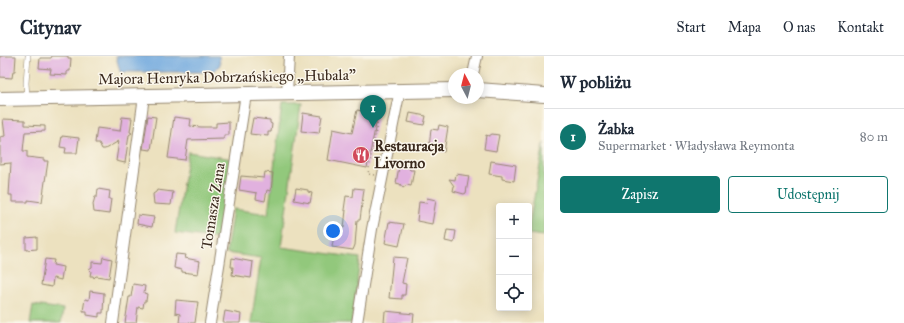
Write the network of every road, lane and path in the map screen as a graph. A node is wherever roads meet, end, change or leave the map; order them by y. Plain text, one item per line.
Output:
1 (28, 56) edge
2 (289, 56) edge
3 (477, 56) edge
4 (474, 68) edge
5 (400, 90) junction
6 (448, 90) edge
7 (484, 90) edge
8 (287, 93) junction
9 (246, 94) junction
10 (544, 95) edge
11 (144, 96) junction
12 (382, 96) dead end
13 (27, 98) junction
14 (0, 99) edge
15 (378, 176) dead end
16 (113, 323) edge
17 (210, 323) edge
18 (357, 323) edge

1 - 13 lane
2 - 8 street
3 - 4 street
5 - 6 street, Majora Henryka Dobrzańskiego „Hubala”
5 - 8 street, Majora Henryka Dobrzańskiego „Hubala”
5 - 18 street
7 - 10 street
8 - 9 street, Majora Henryka Dobrzańskiego „Hubala”
9 - 11 street, Majora Henryka Dobrzańskiego „Hubala”
9 - 17 street, Tomasza Zana
11 - 13 street, Majora Henryka Dobrzańskiego „Hubala”
11 - 16 street
12 - 15 path
13 - 14 street, Majora Henryka Dobrzańskiego „Hubala”

